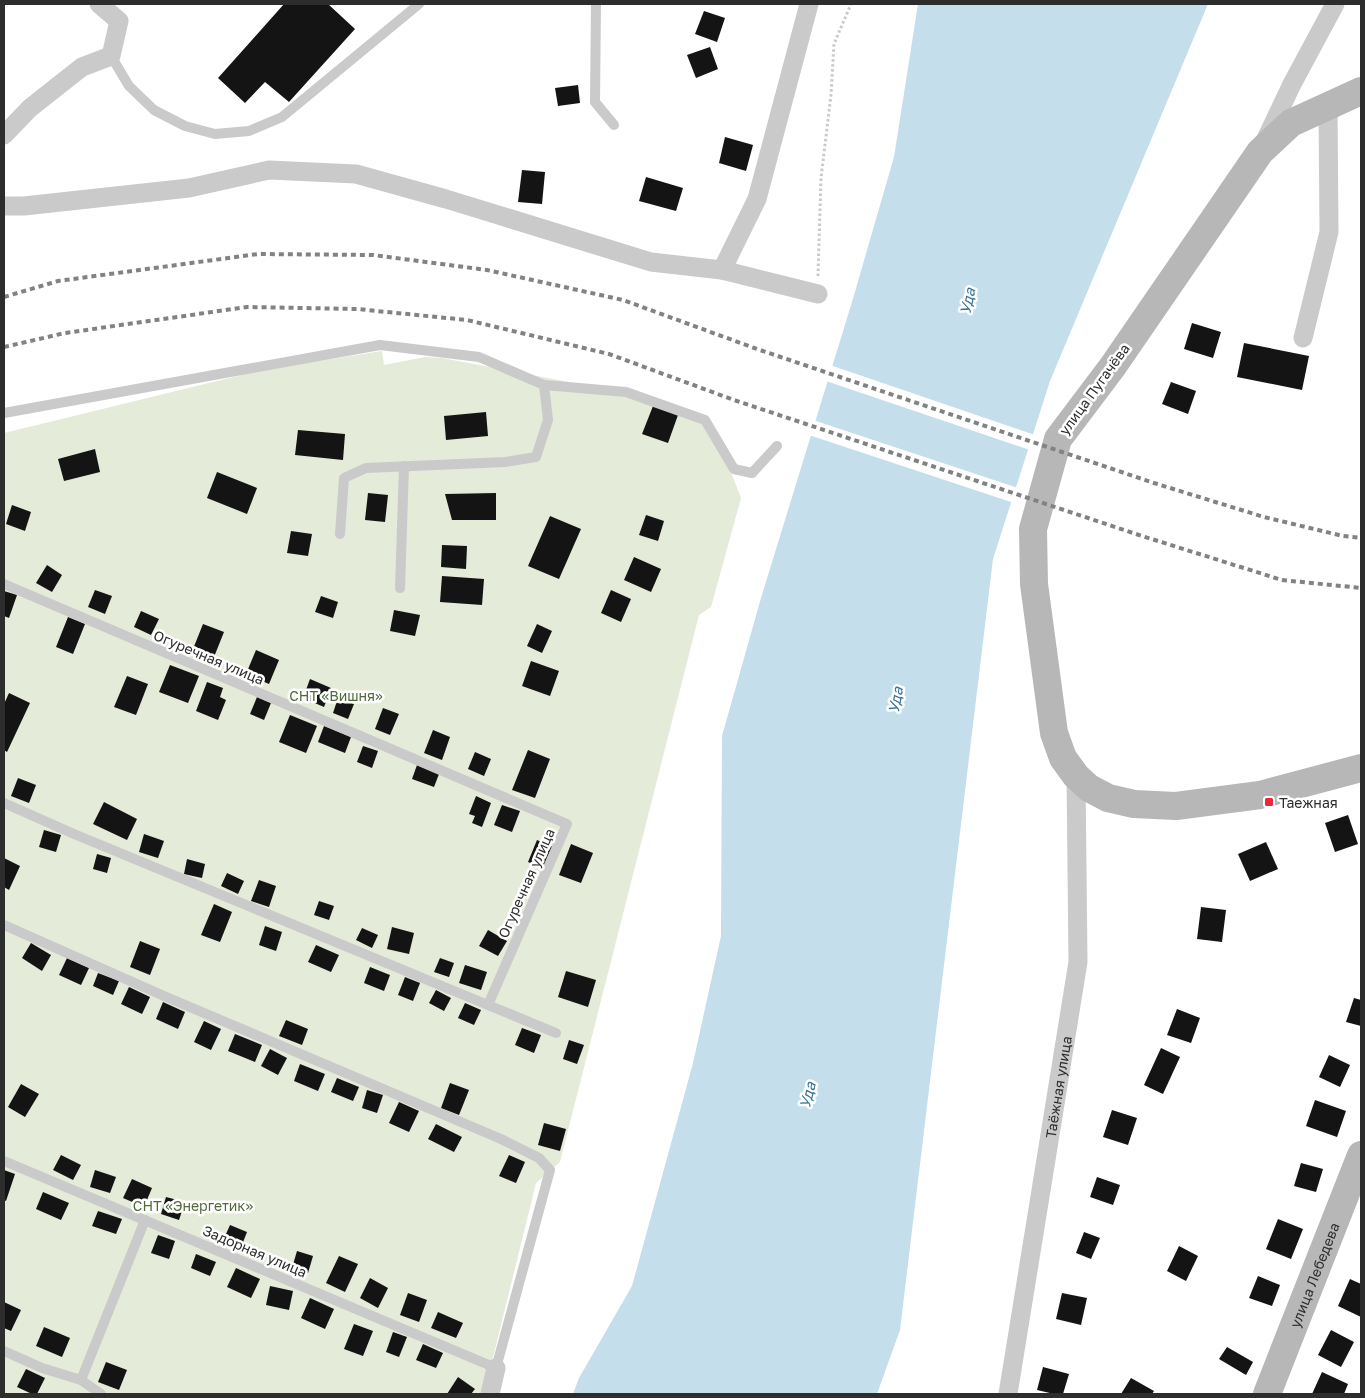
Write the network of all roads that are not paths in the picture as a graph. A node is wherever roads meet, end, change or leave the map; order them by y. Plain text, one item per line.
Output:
1 (99, 4) edge
2 (419, 4) edge
3 (596, 4) edge
4 (809, 4) edge
5 (1335, 4) edge
6 (111, 56) junction
7 (1361, 91) edge
8 (1328, 107) junction
9 (614, 125) dead end
10 (4, 135) edge
11 (1260, 152) junction
12 (4, 206) edge
13 (722, 270) junction
14 (818, 294) road end
15 (1303, 338) dead end
16 (544, 385) junction
17 (4, 413) edge
18 (777, 446) dead end
19 (404, 466) junction
20 (340, 534) dead end
21 (4, 584) edge
22 (400, 588) dead end
23 (1361, 768) edge
24 (1076, 776) junction
25 (4, 803) edge
26 (4, 925) edge
27 (488, 1006) junction
28 (556, 1033) dead end
29 (1361, 1155) edge
30 (4, 1161) edge
31 (145, 1220) junction
32 (4, 1351) edge
33 (496, 1368) junction
34 (81, 1380) junction
35 (101, 1394) edge
36 (490, 1394) edge
37 (1008, 1394) edge
38 (1266, 1394) edge

1 - 6 street
2 - 6 lane
3 - 9 lane
4 - 13 street
5 - 11 street
6 - 10 street
7 - 8 street, улица Пугачёва
8 - 11 street, улица Пугачёва
8 - 15 street
11 - 24 street, улица Пугачёва
12 - 13 street
13 - 14 street
16 - 17 lane
16 - 18 lane
16 - 19 lane
19 - 20 lane
19 - 22 lane
21 - 27 lane, Огуречная улица
23 - 24 street, улица Пугачёва
24 - 37 street, Таёжная улица
25 - 27 lane
26 - 33 lane
27 - 28 lane
29 - 38 street, улица Лебедева
30 - 31 lane, Задорная улица
31 - 33 lane, Задорная улица
31 - 34 lane
32 - 34 lane
33 - 36 street
34 - 35 lane

